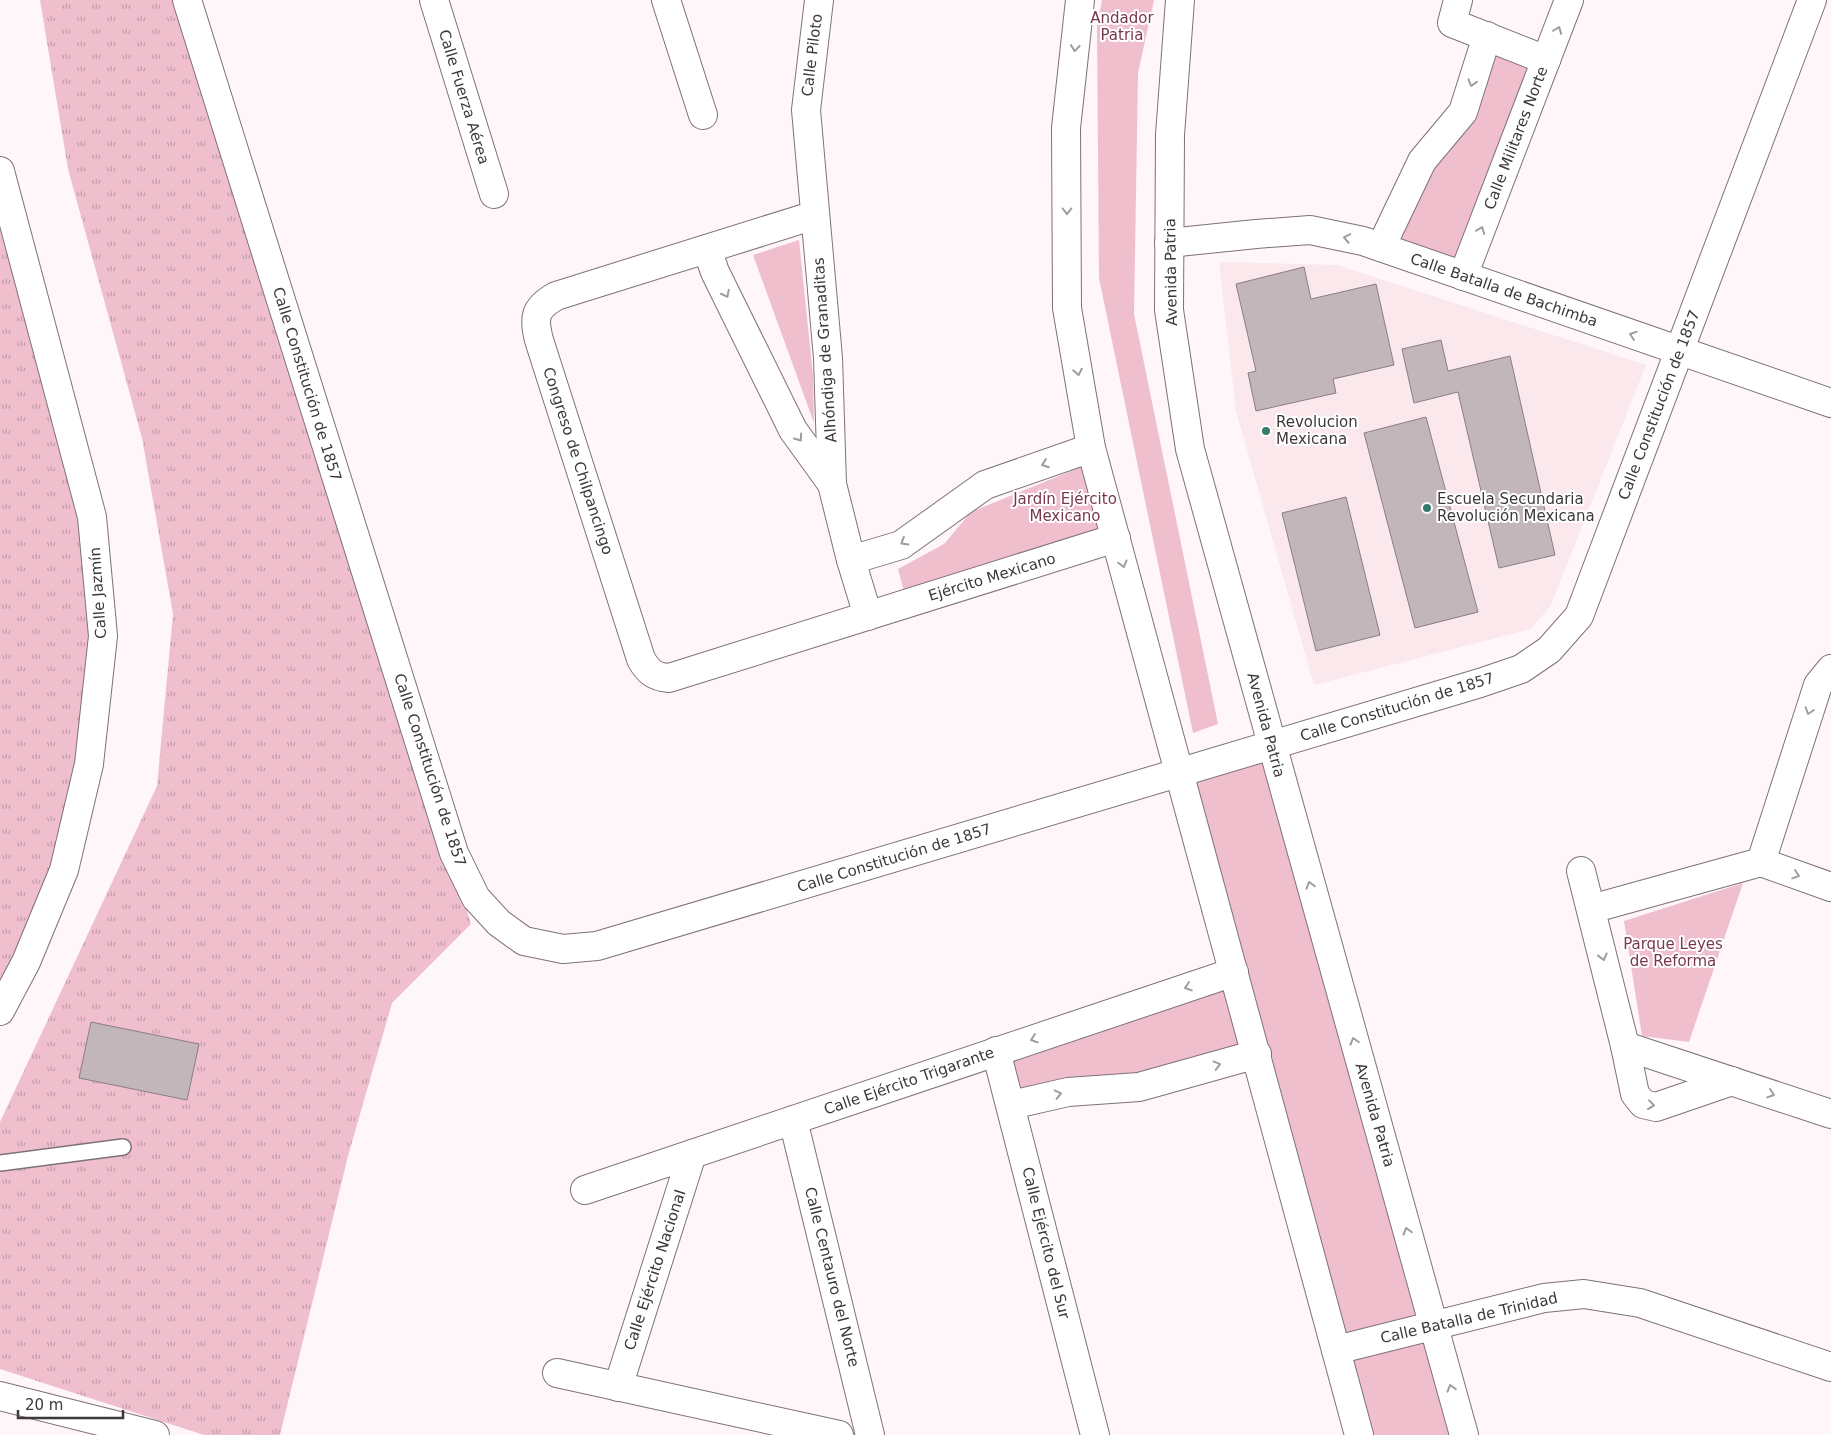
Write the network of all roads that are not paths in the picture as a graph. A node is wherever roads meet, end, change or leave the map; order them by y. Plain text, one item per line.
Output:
1 (187, 0) edge
2 (434, 0) edge
3 (666, 0) edge
4 (819, 0) edge
5 (1080, 0) edge
6 (1180, 0) edge
7 (1458, 0) edge
8 (1569, 0) edge
9 (1812, 0) edge
10 (1487, 36) junction
11 (1546, 60) junction
12 (703, 115) dead end
13 (0, 171) edge
14 (494, 194) dead end
15 (815, 215) junction
16 (1169, 243) junction
17 (1381, 247) junction
18 (707, 249) junction
19 (1463, 276) junction
20 (1679, 351) junction
21 (1831, 403) edge
22 (1091, 448) junction
23 (832, 484) junction
24 (1116, 538) junction
25 (851, 560) junction
26 (868, 616) junction
27 (1831, 669) edge
28 (1271, 745) junction
29 (1180, 772) junction
30 (1761, 862) junction
31 (1581, 871) dead end
32 (1831, 887) edge
33 (1591, 909) junction
34 (1234, 972) junction
35 (0, 1011) edge
36 (1625, 1046) junction
37 (996, 1051) junction
38 (1257, 1054) junction
39 (1732, 1081) junction
40 (1010, 1105) junction
41 (1831, 1114) edge
42 (794, 1120) junction
43 (124, 1146) dead end
44 (692, 1154) junction
45 (0, 1163) edge
46 (585, 1190) dead end
47 (1433, 1326) junction
48 (1336, 1350) junction
49 (1831, 1367) edge
50 (557, 1373) dead end
51 (618, 1387) junction
52 (0, 1396) edge
53 (155, 1435) edge
54 (838, 1435) edge
55 (870, 1435) edge
56 (1095, 1435) edge
57 (1359, 1435) edge
58 (1464, 1435) edge

1 - 29 street, Calle Constitución de 1857
2 - 14 street, Calle Fuerza Aérea
3 - 12 street
4 - 15 street, Calle Piloto
5 -> 22 street
6 - 16 street, Avenida Patria
7 - 10 street
11 -> 8 street, Calle Militares Norte
9 - 20 street, Calle Constitución de 1857
10 - 11 street
10 -> 17 street
19 -> 11 street, Calle Militares Norte
13 - 35 street, Calle Jazmín
15 - 18 street, Congreso de Chilpancingo
15 - 23 street, Alhóndiga de Granaditas
17 -> 16 street, Calle Batalla de Bachimba
16 - 28 street, Avenida Patria
17 - 19 street, Calle Batalla de Bachimba
18 -> 23 street, Alhóndiga de Granaditas
18 - 26 street, Congreso de Chilpancingo
20 -> 19 street, Calle Batalla de Bachimba
20 - 21 street, Calle Batalla de Bachimba
20 - 28 street, Calle Constitución de 1857
22 - 24 street
22 -> 25 street
23 - 25 street, Alhóndiga de Granaditas
24 - 26 street, Ejército Mexicano
24 -> 29 street
25 - 26 street, Alhóndiga de Granaditas
27 -> 30 street
28 - 29 street, Calle Constitución de 1857
47 -> 28 street, Avenida Patria
29 - 34 street
30 -> 32 street
30 - 33 street
31 - 33 street
33 -> 36 street
34 -> 37 street, Calle Ejército Trigarante
34 - 38 street
36 - 39 street
36 -> 39 street
37 - 40 street, Calle Ejército del Sur
37 - 42 street, Calle Ejército Trigarante
40 -> 38 street
38 - 48 street
39 -> 41 street
40 - 56 street, Calle Ejército del Sur
42 - 44 street, Calle Ejército Trigarante
42 - 55 street, Calle Centauro del Norte
43 - 45 lane
44 - 46 street, Calle Ejército Trigarante
44 - 51 street, Calle Ejército Nacional
47 - 48 street, Calle Batalla de Trinidad
47 - 49 street, Calle Batalla de Trinidad
58 -> 47 street, Avenida Patria
48 - 57 street
50 - 51 street
51 - 54 street
52 - 53 street

